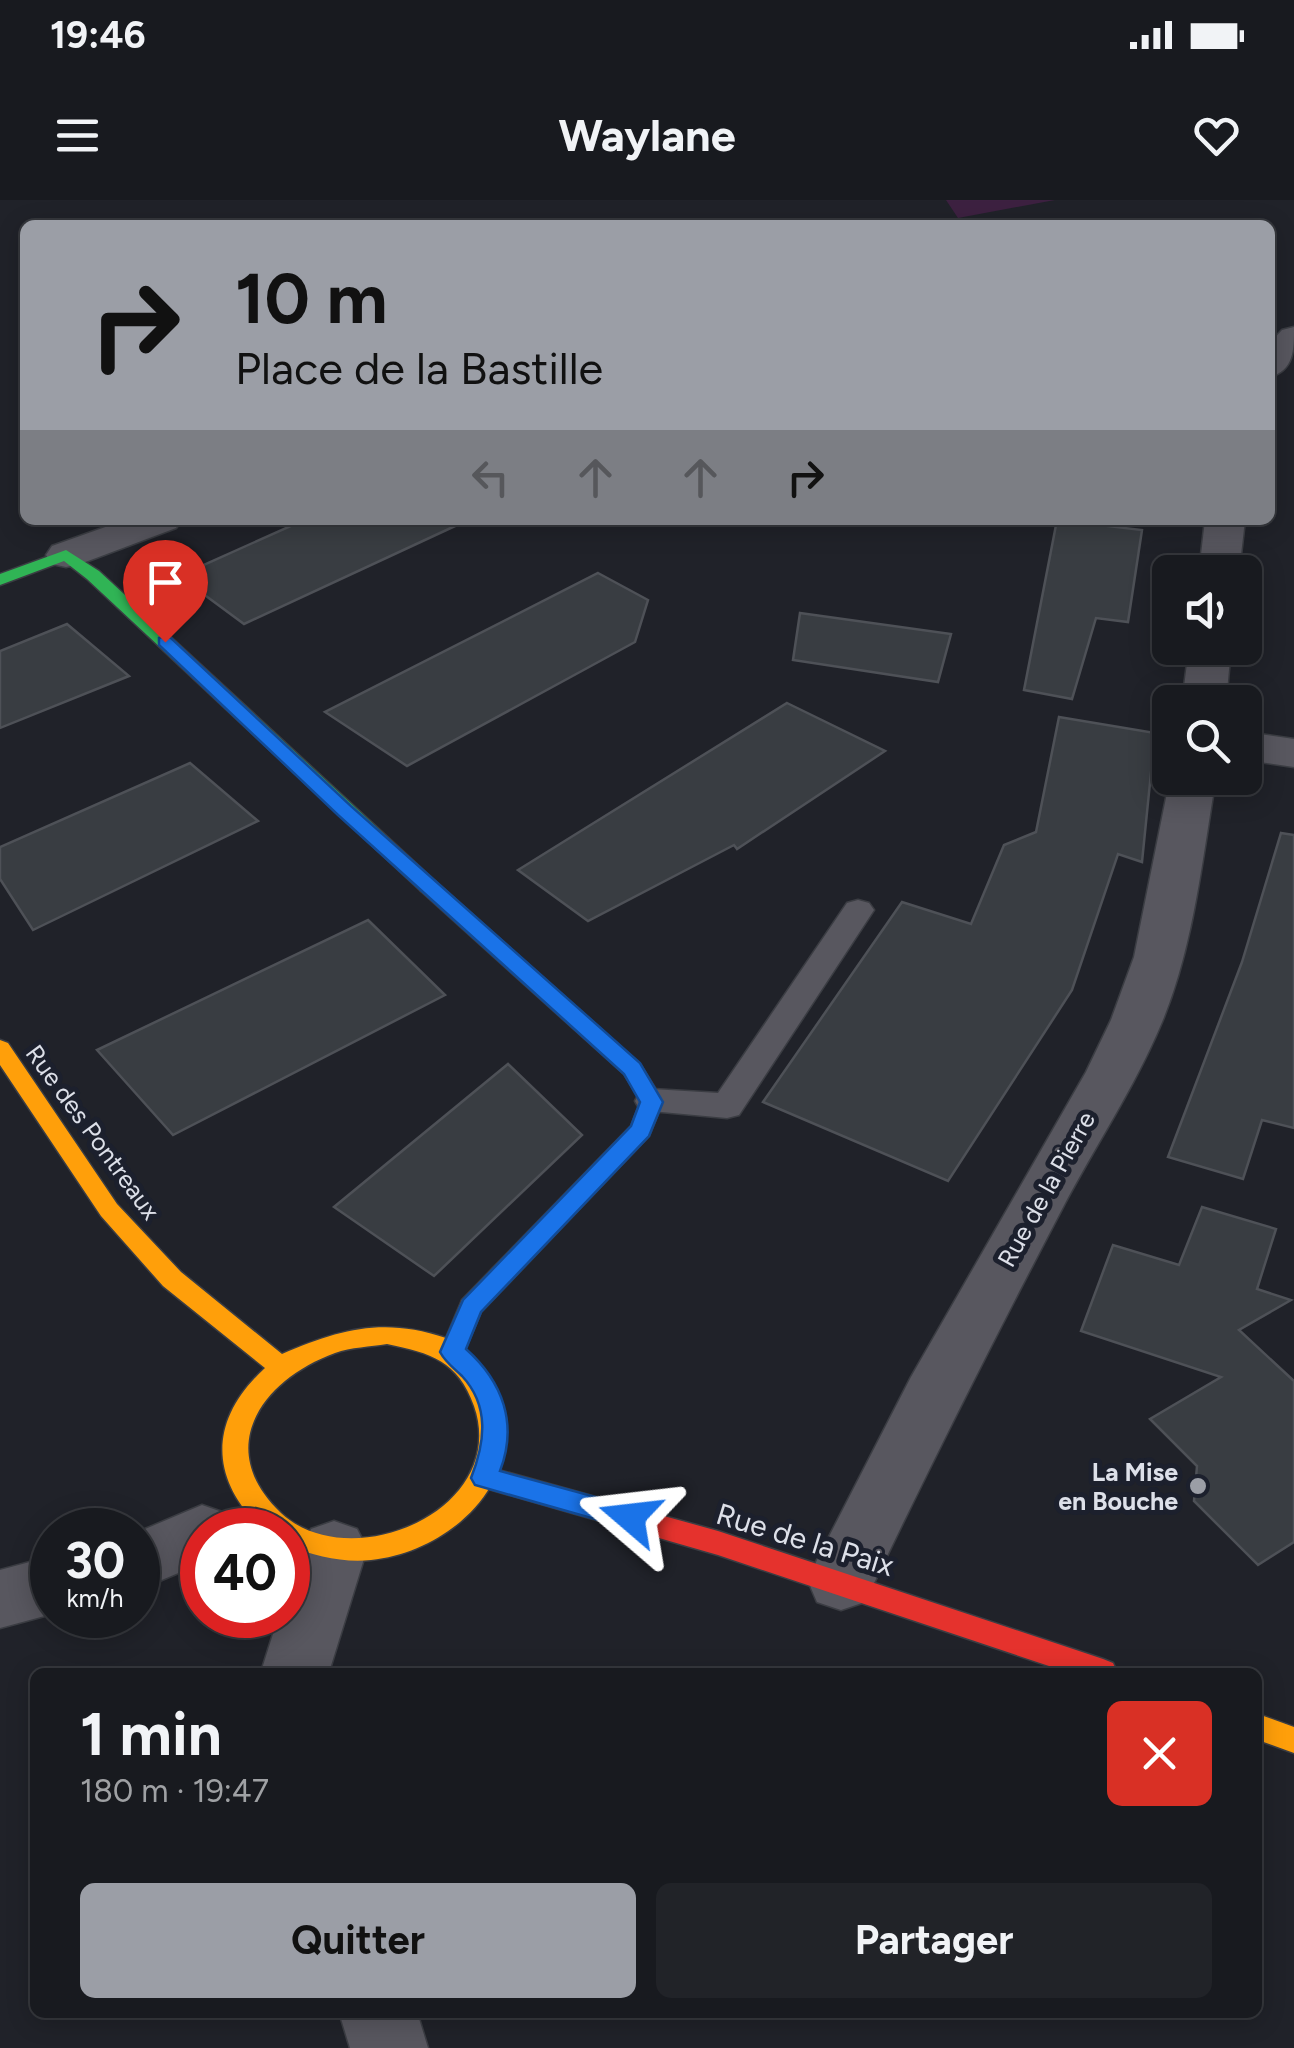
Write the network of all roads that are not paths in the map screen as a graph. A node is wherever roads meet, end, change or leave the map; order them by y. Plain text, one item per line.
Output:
1 (1294, 337) edge
2 (1275, 360) edge
3 (149, 525) edge
4 (1224, 525) edge
5 (1221, 555) edge
6 (66, 556) junction
7 (0, 580) edge
8 (1262, 748) edge
9 (1294, 753) edge
10 (1189, 795) edge
11 (858, 910) dead end
12 (0, 1048) edge
13 (652, 1102) junction
14 (452, 1352) junction
15 (278, 1365) junction
16 (484, 1478) junction
17 (251, 1508) edge
18 (310, 1538) edge
19 (841, 1581) junction
20 (30, 1592) edge
21 (0, 1599) edge
22 (288, 1638) edge
23 (295, 1668) edge
24 (1091, 1668) edge
25 (1262, 1728) edge
26 (1294, 1740) edge
27 (380, 2018) edge
28 (389, 2048) edge

1 - 2 street
3 - 6 street
4 - 5 street
6 - 7 street
6 - 13 street
8 - 9 street
10 - 19 street, Rue de la Pierre
11 - 13 lane
12 - 15 street, Rue des Pontreaux
13 - 14 street
14 - 15 street
14 - 16 street
15 - 17 street
16 - 18 street
16 - 19 street, Rue de la Paix
19 - 24 street, Rue de la Paix
20 - 21 street
22 - 23 street
25 - 26 street
27 - 28 street

